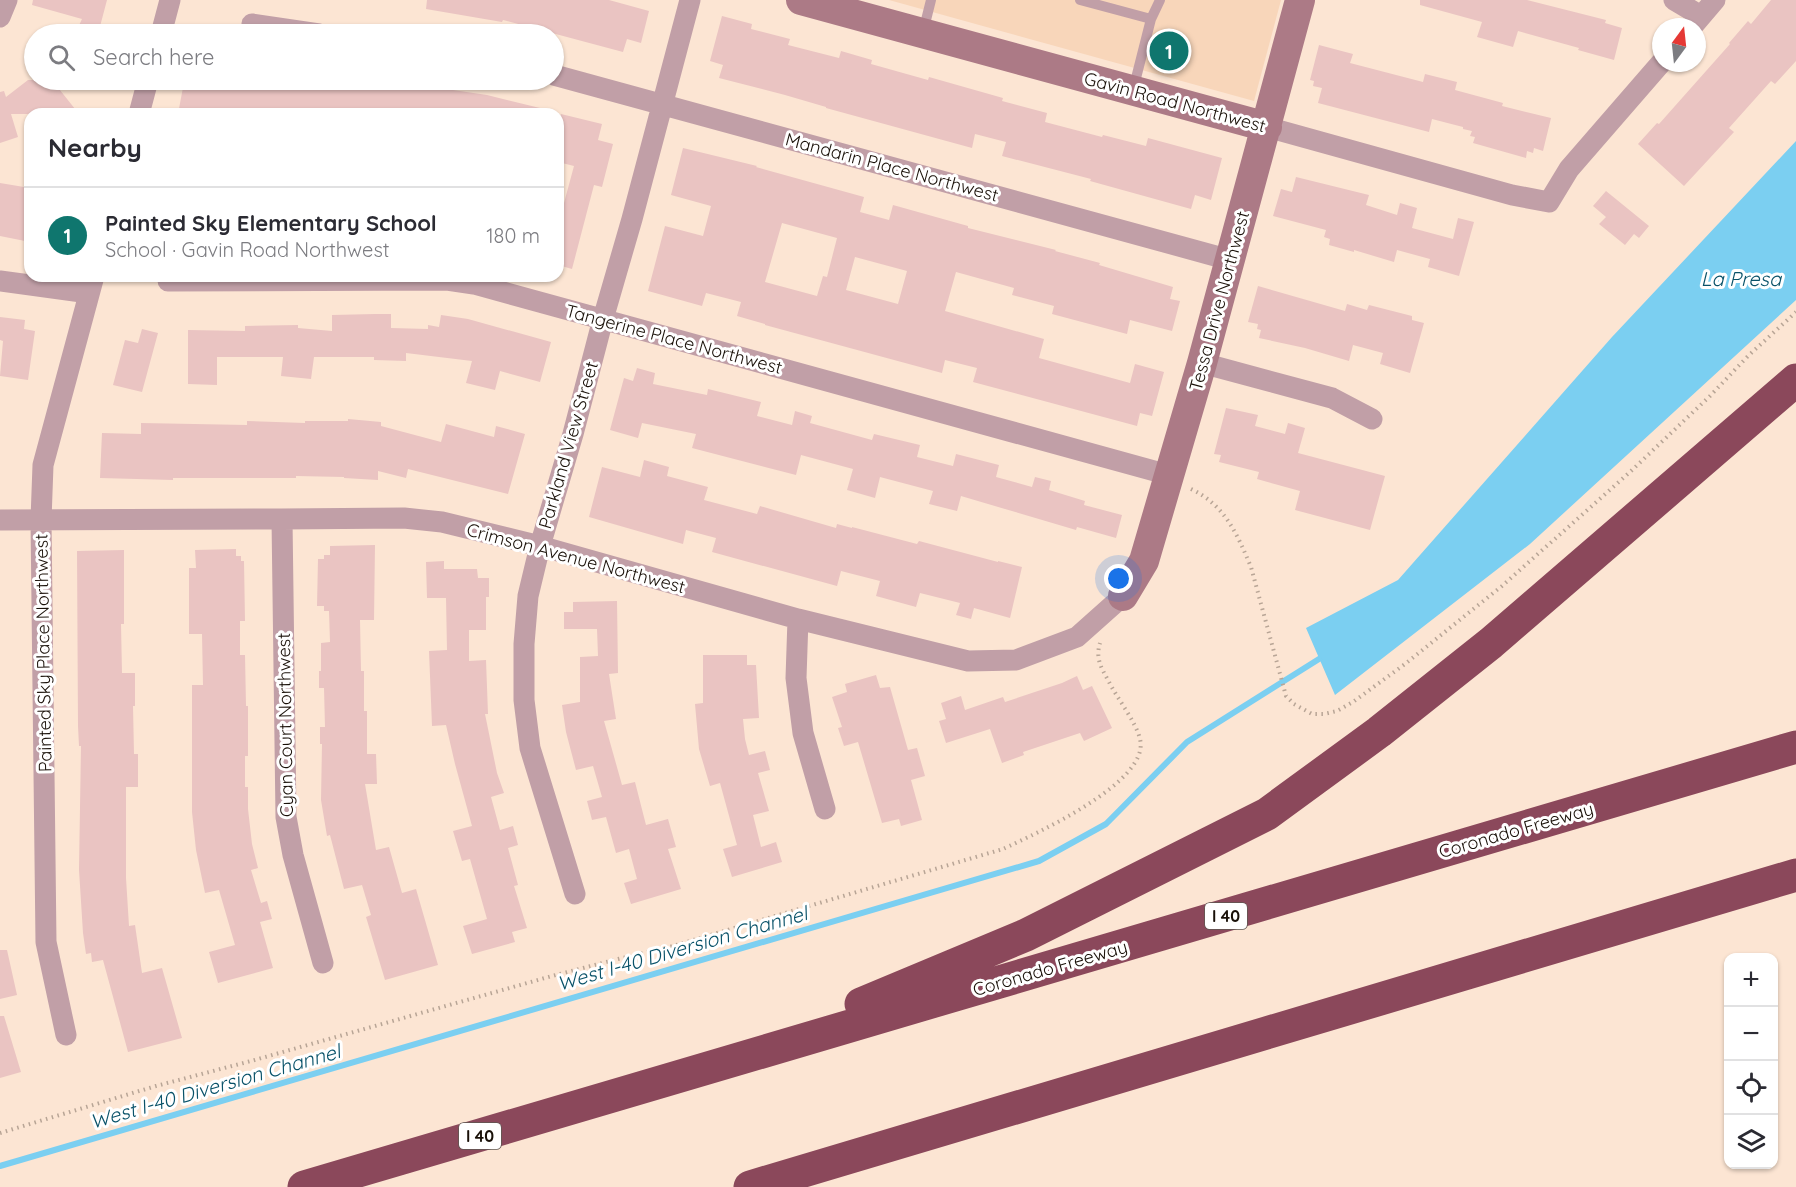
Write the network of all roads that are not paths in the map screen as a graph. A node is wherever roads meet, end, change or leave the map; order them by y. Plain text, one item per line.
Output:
1 (7, 0) edge
2 (170, 0) edge
3 (690, 0) edge
4 (801, 0) edge
5 (931, 0) edge
6 (1080, 0) edge
7 (1160, 0) edge
8 (1300, 0) edge
9 (1674, 0) edge
10 (1716, 0) edge
11 (0, 18) edge
12 (1692, 18) edge
13 (1700, 18) edge
14 (1151, 19) junction
15 (164, 24) edge
16 (922, 33) junction
17 (1653, 72) edge
18 (564, 78) edge
19 (145, 90) edge
20 (1133, 92) junction
21 (662, 105) junction
22 (141, 108) edge
23 (1267, 127) junction
24 (1230, 260) junction
25 (0, 281) edge
26 (24, 282) edge
27 (31, 282) edge
28 (460, 282) edge
29 (92, 284) edge
30 (603, 319) junction
31 (1202, 363) junction
32 (1796, 380) edge
33 (1372, 419) dead end
34 (1169, 475) junction
35 (282, 519) junction
36 (0, 520) edge
37 (41, 520) junction
38 (540, 546) junction
39 (1123, 596) joint
40 (798, 620) junction
41 (1796, 747) edge
42 (825, 809) dead end
43 (1796, 875) edge
44 (575, 894) dead end
45 (323, 963) dead end
46 (66, 1035) dead end
47 (655, 1084) junction
48 (304, 1187) edge
49 (750, 1187) edge

1 - 11 street
2 - 15 street
3 - 21 street, Parkland View Street
4 - 16 street, Gavin Road Northwest
5 - 16 lane
6 - 14 lane
7 - 14 lane
8 - 23 street, Tessa Drive Northwest
9 - 12 street
10 - 13 street
14 - 20 lane
16 - 20 street, Gavin Road Northwest
17 - 23 street, Gavin Road Northwest
18 - 21 street, Mandarin Place Northwest
19 - 22 street
20 - 23 street, Gavin Road Northwest
21 - 24 street, Mandarin Place Northwest
21 - 30 street, Parkland View Street
23 - 24 street, Tessa Drive Northwest
24 - 31 street, Tessa Drive Northwest
25 - 26 street
27 - 29 street
28 - 30 street, Tangerine Place Northwest
29 - 37 street, Painted Sky Place Northwest
30 - 34 street, Tangerine Place Northwest
30 - 38 street, Parkland View Street
31 - 33 street
31 - 34 street, Tessa Drive Northwest
32 - 47 highway
34 - 39 street, Tessa Drive Northwest
35 - 37 street, Crimson Avenue Northwest
35 - 38 street, Crimson Avenue Northwest
35 - 45 street, Cyan Court Northwest
36 - 37 street, Crimson Avenue Northwest
37 - 46 street, Painted Sky Place Northwest
38 - 40 street, Crimson Avenue Northwest
38 - 44 street, Parkland View Street
39 - 40 street, Crimson Avenue Northwest
40 - 42 street
41 - 47 highway, Coronado Freeway / I 40
43 - 49 highway
47 - 48 highway, Coronado Freeway / I 40

